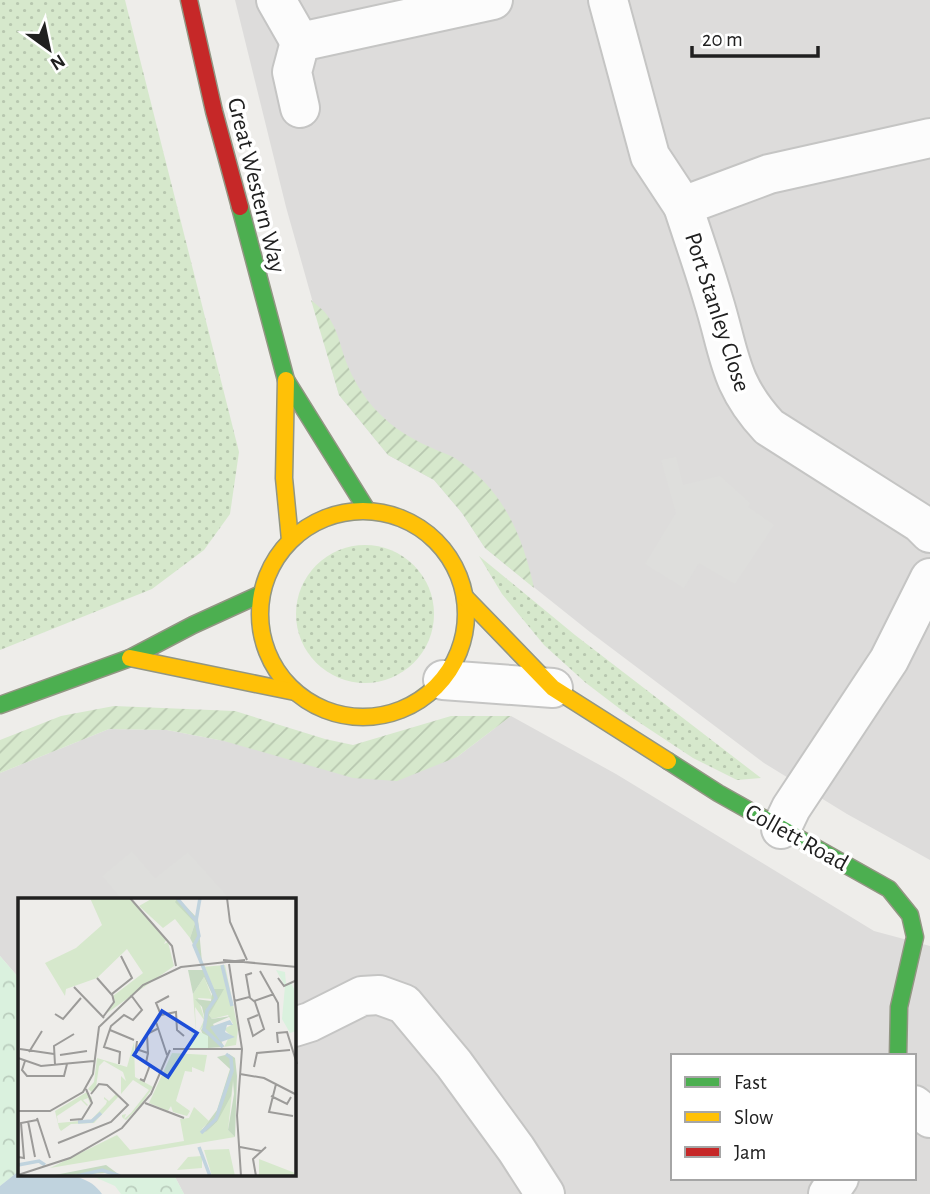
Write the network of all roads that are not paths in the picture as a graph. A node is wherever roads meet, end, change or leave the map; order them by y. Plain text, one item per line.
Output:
1 (189, 0) edge
2 (276, 0) edge
3 (493, 0) edge
4 (608, 0) edge
5 (300, 41) junction
6 (300, 108) dead end
7 (930, 138) edge
8 (684, 206) junction
9 (286, 380) junction
10 (367, 510) junction
11 (930, 533) edge
12 (290, 540) junction
13 (930, 578) edge
14 (261, 594) junction
15 (465, 597) junction
16 (130, 658) junction
17 (443, 680) junction
18 (553, 688) junction
19 (295, 692) junction
20 (0, 705) edge
21 (781, 829) junction
22 (296, 1026) edge
23 (898, 1054) edge
24 (916, 1107) edge
25 (930, 1118) edge
26 (545, 1194) edge

1 - 9 street, Great Western Way
2 - 5 street
3 - 5 street
4 - 8 street, Port Stanley Close
5 - 6 street
7 - 8 street, Port Stanley Close
8 - 11 street, Port Stanley Close
9 - 10 street, Great Western Way
9 - 12 street, Great Western Way
10 - 12 street
10 - 15 street
12 - 14 street
13 - 21 street
14 - 16 street
14 - 19 street
15 - 17 street
15 - 18 street, Collett Road
16 - 19 street
16 - 20 street
17 - 18 street, Collett Road
17 - 19 street
18 - 21 street, Collett Road
21 - 23 street, Collett Road
22 - 26 street
24 - 25 street

